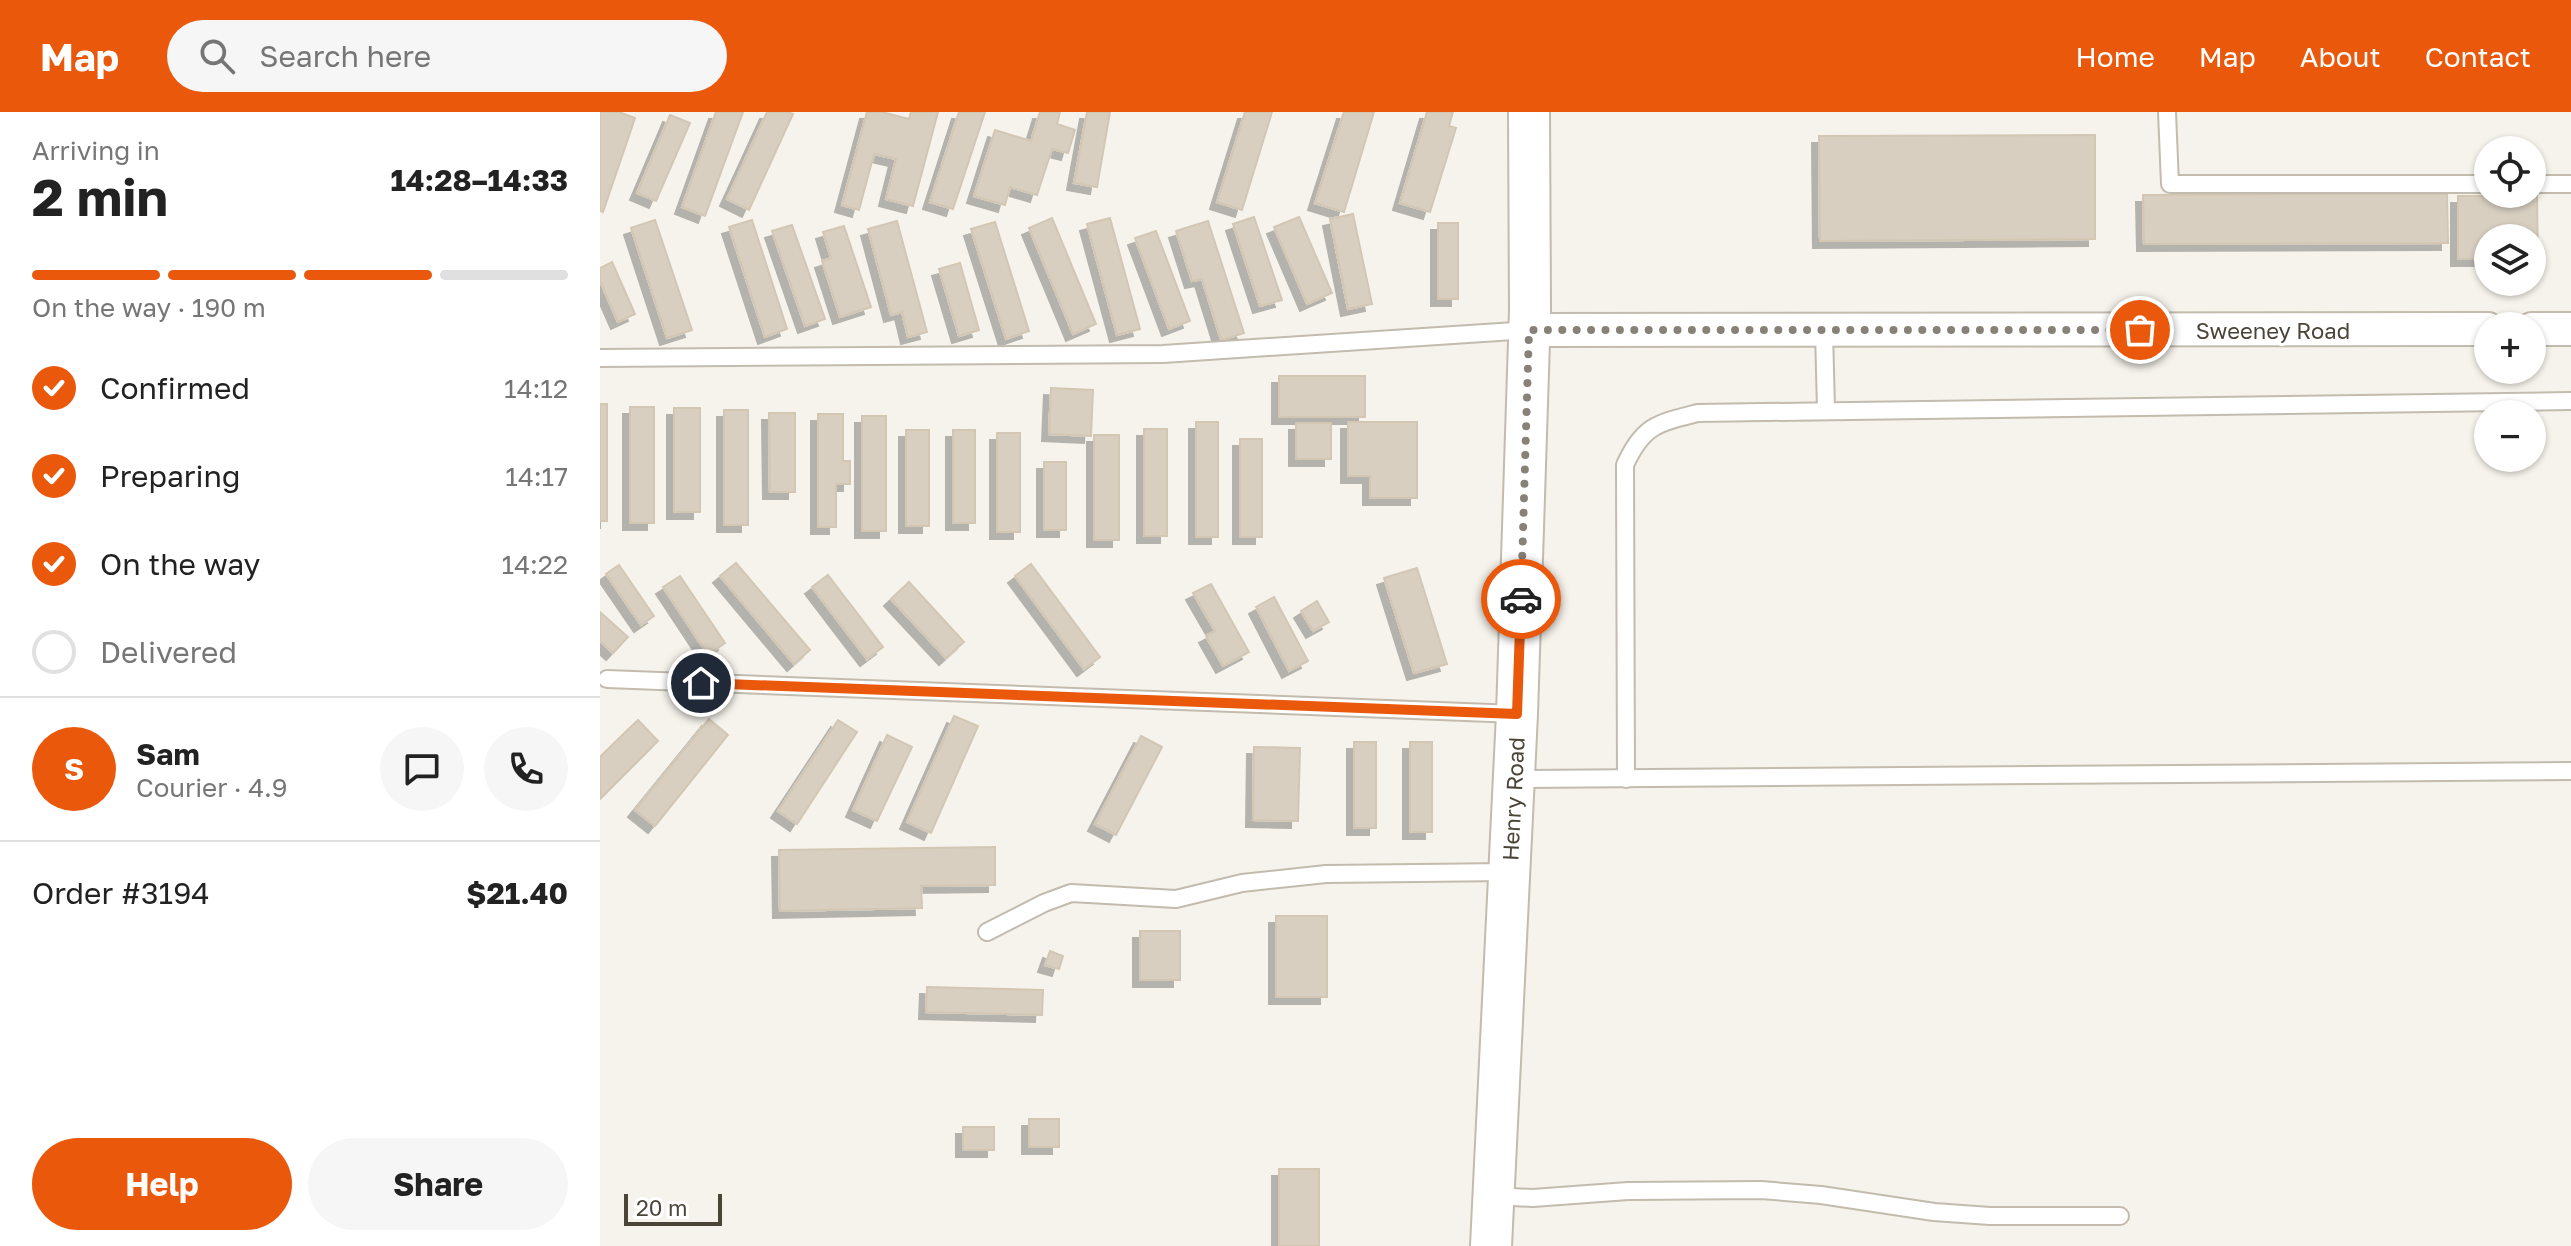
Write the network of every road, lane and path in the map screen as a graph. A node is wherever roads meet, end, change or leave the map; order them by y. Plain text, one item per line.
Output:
1 (1529, 112) edge
2 (2167, 112) edge
3 (2474, 184) edge
4 (2546, 184) edge
5 (2571, 184) edge
6 (2474, 329) edge
7 (2546, 329) edge
8 (2571, 329) edge
9 (1529, 330) junction
10 (1824, 331) junction
11 (600, 358) edge
12 (2571, 401) edge
13 (1826, 410) junction
14 (607, 679) dead end
15 (1517, 714) junction
16 (2571, 771) edge
17 (1513, 779) junction
18 (1626, 779) junction
19 (1509, 872) junction
20 (987, 932) dead end
21 (1493, 1196) junction
22 (2120, 1216) dead end
23 (1491, 1246) edge

1 - 9 street, Henry Road
2 - 3 lane
4 - 5 lane
6 - 10 street, Sweeney Road
7 - 8 street
9 - 10 street, Sweeney Road
9 - 11 lane
9 - 15 street, Henry Road
10 - 13 lane
12 - 13 lane
13 - 18 lane
14 - 15 lane
15 - 17 street, Henry Road
16 - 18 lane
17 - 18 lane
17 - 19 street, Henry Road
19 - 20 lane
19 - 21 street, Henry Road
21 - 22 lane
21 - 23 street, Henry Road

